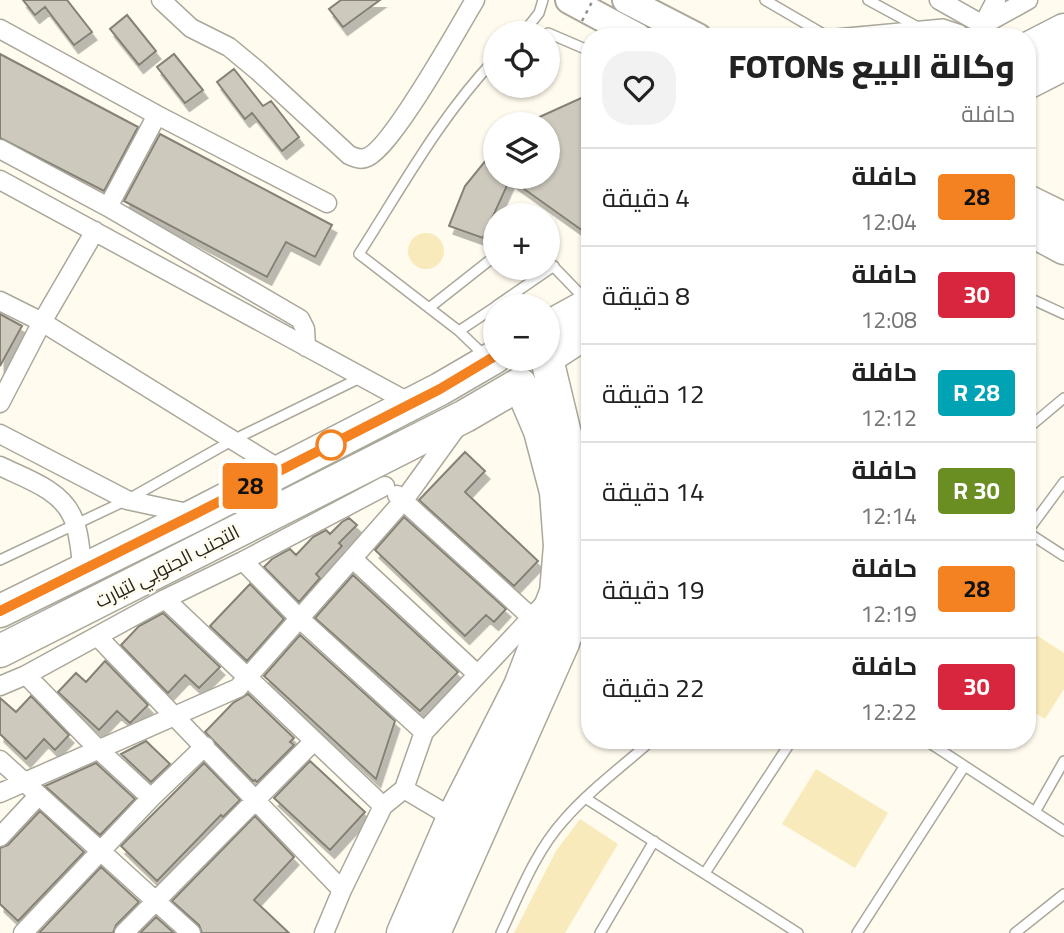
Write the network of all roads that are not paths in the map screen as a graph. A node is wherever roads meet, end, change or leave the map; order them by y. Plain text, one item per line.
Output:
1 (161, 0) edge
2 (475, 0) edge
3 (543, 0) edge
4 (626, 0) edge
5 (765, 0) edge
6 (868, 0) edge
7 (940, 0) edge
8 (996, 0) edge
9 (1028, 0) edge
10 (575, 11) edge
11 (533, 21) edge
12 (983, 25) junction
13 (916, 26) junction
14 (616, 28) edge
15 (680, 28) edge
16 (813, 28) edge
17 (896, 28) edge
18 (955, 28) edge
19 (0, 29) edge
20 (1064, 30) edge
21 (560, 38) edge
22 (1036, 44) edge
23 (581, 47) edge
24 (1064, 64) edge
25 (483, 74) edge
26 (1036, 78) edge
27 (157, 115) junction
28 (0, 149) edge
29 (0, 180) edge
30 (327, 203) dead end
31 (1036, 205) edge
32 (108, 208) junction
33 (1064, 219) edge
34 (95, 231) junction
35 (1036, 233) edge
36 (1064, 248) edge
37 (483, 265) edge
38 (560, 272) edge
39 (529, 280) edge
40 (511, 294) edge
41 (581, 295) edge
42 (0, 301) edge
43 (1036, 301) edge
44 (429, 308) junction
45 (581, 309) edge
46 (483, 314) edge
47 (1064, 314) edge
48 (560, 320) edge
49 (42, 322) junction
50 (459, 331) junction
51 (581, 337) edge
52 (306, 347) junction
53 (483, 350) edge
54 (560, 350) edge
55 (483, 364) edge
56 (499, 371) edge
57 (543, 371) edge
58 (550, 371) edge
59 (361, 377) junction
60 (520, 384) junction
61 (1064, 398) edge
62 (0, 403) edge
63 (410, 403) junction
64 (465, 416) junction
65 (1036, 421) edge
66 (0, 434) edge
67 (233, 440) junction
68 (0, 466) edge
69 (281, 470) junction
70 (378, 474) junction
71 (1064, 482) edge
72 (127, 500) junction
73 (404, 500) junction
74 (581, 501) edge
75 (195, 514) junction
76 (1036, 520) edge
77 (76, 525) junction
78 (1036, 538) edge
79 (1064, 555) edge
80 (353, 559) junction
81 (0, 560) edge
82 (243, 561) junction
83 (83, 570) junction
84 (581, 571) edge
85 (556, 592) junction
86 (165, 598) junction
87 (0, 611) edge
88 (531, 617) junction
89 (300, 619) junction
90 (98, 637) junction
91 (577, 638) edge
92 (0, 651) edge
93 (477, 674) junction
94 (26, 675) junction
95 (248, 678) junction
96 (0, 686) edge
97 (175, 716) junction
98 (424, 732) junction
99 (314, 741) junction
100 (205, 746) junction
101 (642, 749) edge
102 (786, 749) edge
103 (938, 749) edge
104 (99, 750) junction
105 (0, 760) edge
106 (1064, 761) edge
107 (964, 767) junction
108 (24, 783) junction
109 (404, 789) junction
110 (0, 793) edge
111 (39, 795) junction
112 (151, 798) junction
113 (585, 798) junction
114 (256, 799) junction
115 (383, 806) junction
116 (1035, 812) junction
117 (453, 818) junction
118 (1064, 831) edge
119 (0, 837) edge
120 (654, 841) junction
121 (102, 852) junction
122 (705, 873) junction
123 (342, 890) junction
124 (1064, 894) edge
125 (156, 901) junction
126 (23, 933) edge
127 (124, 933) edge
128 (191, 933) edge
129 (324, 933) edge
130 (403, 933) edge
131 (434, 933) edge
132 (501, 933) edge
133 (600, 933) edge
134 (798, 933) edge
135 (857, 933) edge
136 (1015, 933) edge

1 - 2 street
3 - 11 lane
4 - 15 main road
5 - 16 lane
6 - 13 lane
7 - 12 street
8 - 12 street
9 - 12 street
10 - 14 main road
13 - 17 lane
13 - 18 lane
19 - 27 street
20 - 22 highway
21 - 23 lane
24 - 26 highway
25 - 44 lane
27 - 30 street
27 - 32 street
28 - 32 street
29 - 34 street
31 - 33 highway
32 - 52 street
34 - 49 street
34 - 52 street
35 - 36 highway
37 - 44 lane
38 - 41 lane
39 - 40 lane
42 - 49 street
43 - 47 lane
44 - 50 lane
45 - 48 highway
46 - 50 lane
49 - 62 street
49 - 67 street
50 - 53 lane
51 - 54 highway
52 - 59 street
55 - 63 highway, التجنب الجنوبي لتيارت
56 - 60 highway
57 - 60 highway, التجنب الجنوبي لتيارت
58 - 74 highway
59 - 63 street
59 - 67 lane
60 - 64 highway, التجنب الجنوبي لتيارت
60 - 85 highway
61 - 65 lane
63 - 69 highway, التجنب الجنوبي لتيارت
64 - 70 highway, التجنب الجنوبي لتيارت
64 - 73 street
66 - 72 street
67 - 69 street
67 - 72 lane
68 - 77 street
69 - 75 highway, التجنب الجنوبي لتيارت
70 - 73 street
70 - 82 street
70 - 92 highway, التجنب الجنوبي لتيارت
71 - 76 lane
72 - 75 street
72 - 77 lane
73 - 80 street
73 - 88 street
75 - 83 highway, التجنب الجنوبي لتيارت
77 - 81 lane
77 - 83 street
78 - 79 lane
80 - 89 street
80 - 93 street
82 - 86 street
82 - 89 street
83 - 87 highway, التجنب الجنوبي لتيارت
84 - 91 highway
85 - 88 street
85 - 117 highway
86 - 90 street
86 - 95 street
88 - 93 street
89 - 95 street
89 - 98 street
90 - 94 street
90 - 97 street
91 - 131 highway
93 - 98 street
94 - 96 street
94 - 104 street
95 - 97 street
95 - 99 street
97 - 100 street
97 - 104 street
98 - 109 street
99 - 114 street
99 - 115 street
100 - 112 street
100 - 114 street
101 - 113 lane
102 - 122 lane
103 - 107 lane
104 - 108 street
104 - 112 street
105 - 108 street
106 - 116 lane
107 - 116 lane
107 - 135 lane
108 - 110 street
108 - 111 street
109 - 115 street
109 - 117 street
111 - 119 street
111 - 121 street
112 - 121 street
113 - 120 lane
113 - 132 lane
114 - 123 street
114 - 125 street
115 - 123 street
116 - 118 lane
117 - 130 highway
120 - 122 lane
120 - 133 lane
121 - 125 street
121 - 126 street
122 - 134 lane
123 - 129 street
124 - 136 lane
125 - 127 street
125 - 128 street

